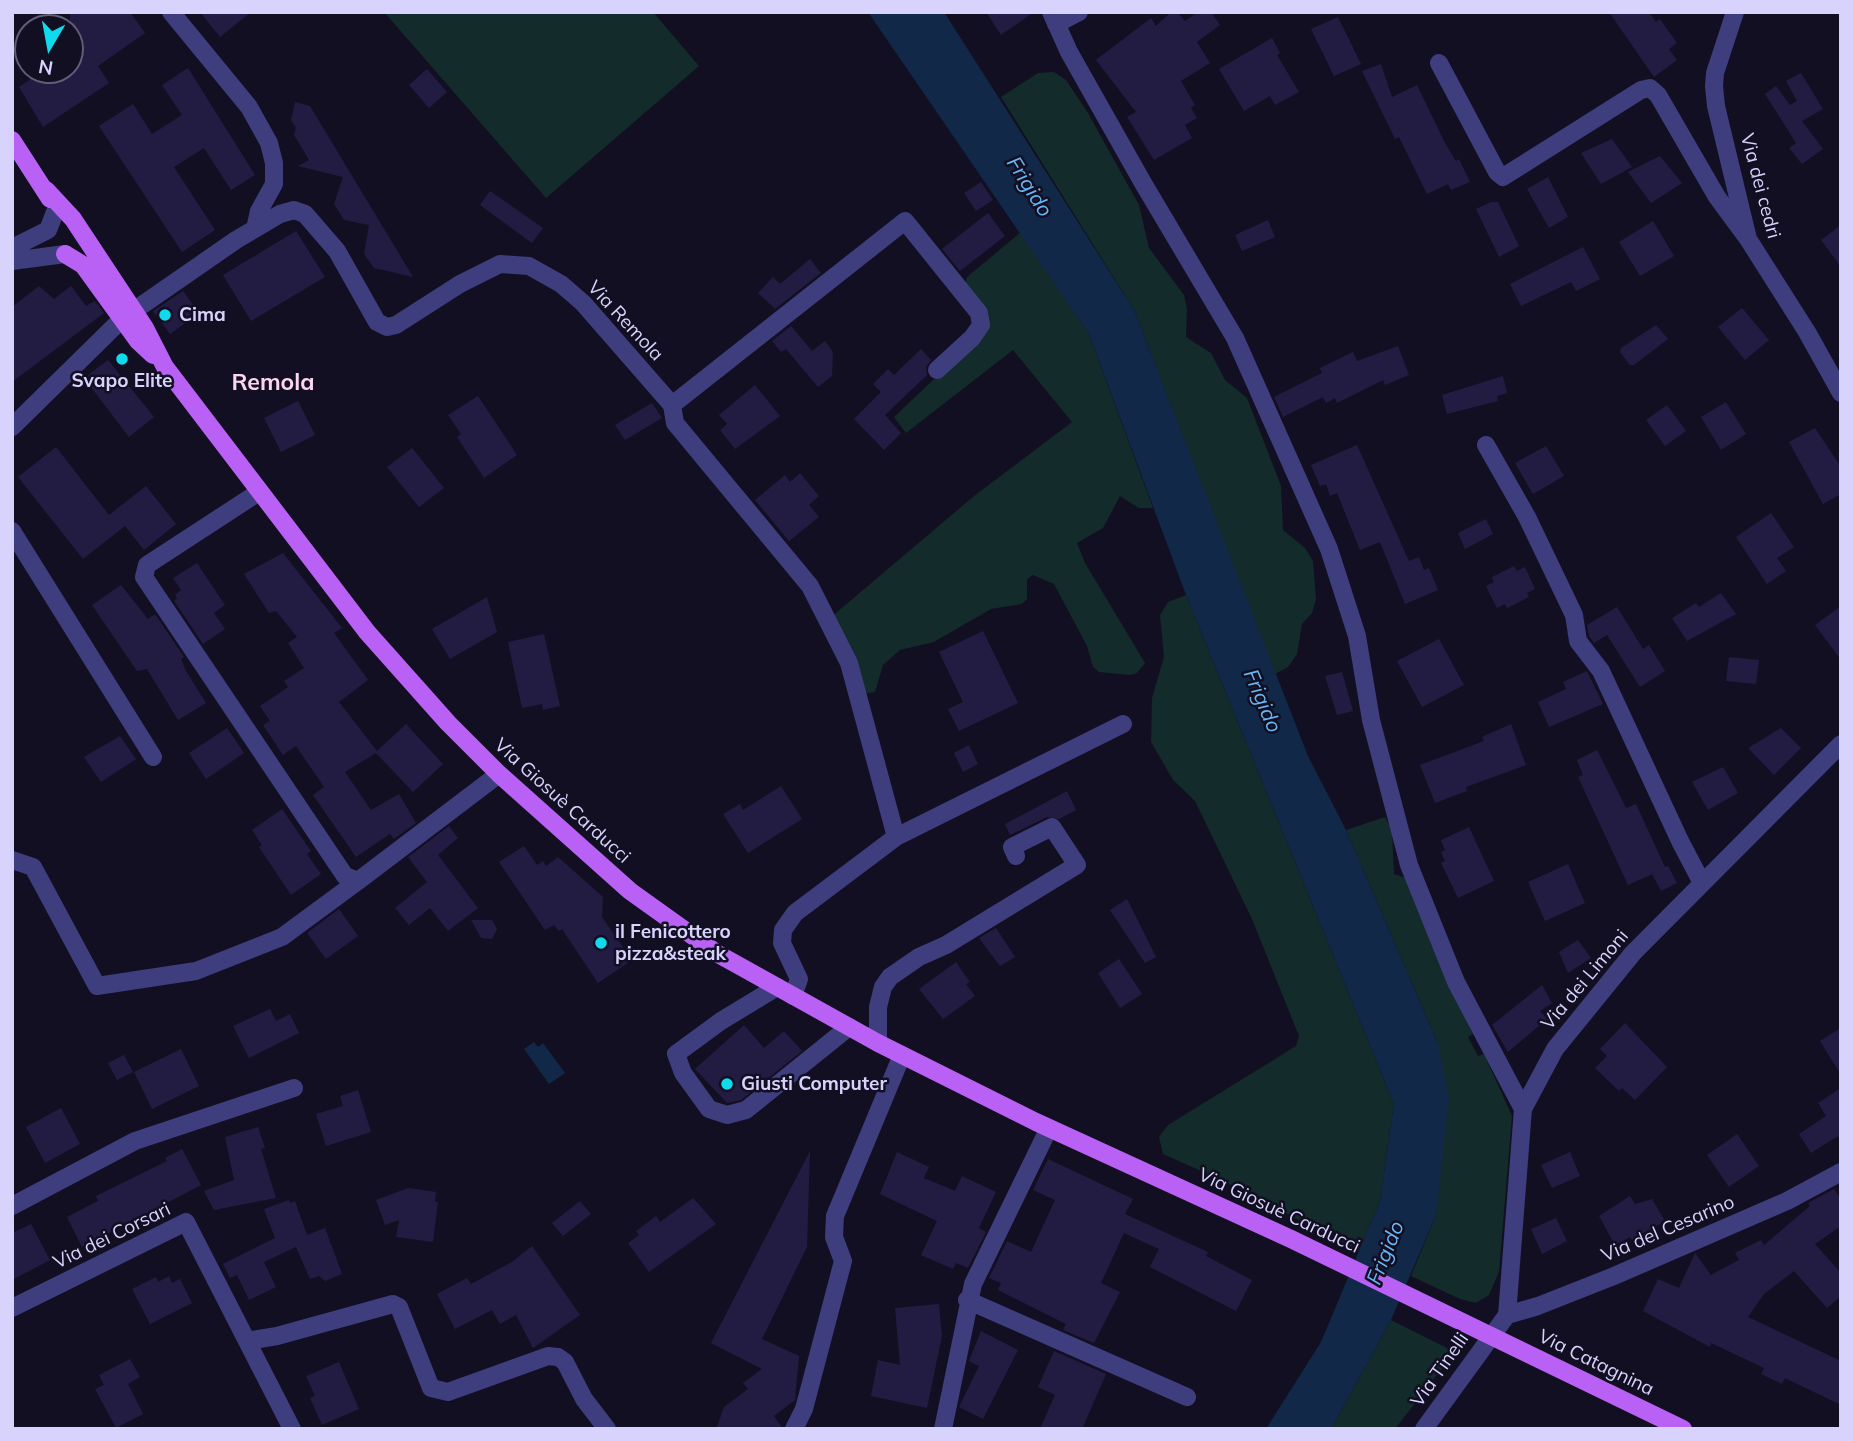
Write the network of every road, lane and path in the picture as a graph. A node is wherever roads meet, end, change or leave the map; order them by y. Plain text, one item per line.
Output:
1 (171, 12) edge
2 (1079, 12) edge
3 (1735, 12) edge
4 (1054, 18) edge
5 (1439, 63) dead end
6 (12, 140) edge
7 (46, 190) junction
8 (55, 212) joint
9 (256, 229) junction
10 (1748, 239) junction
11 (12, 248) edge
12 (65, 254) joint
13 (12, 261) edge
14 (128, 315) junction
15 (937, 370) dead end
16 (1841, 393) edge
17 (672, 405) junction
18 (12, 427) edge
19 (1486, 445) dead end
20 (259, 492) junction
21 (12, 531) edge
22 (1123, 724) dead end
23 (1841, 744) edge
24 (153, 757) dead end
25 (499, 774) junction
26 (896, 837) junction
27 (1016, 856) dead end
28 (12, 860) edge
29 (358, 881) junction
30 (1702, 883) junction
31 (777, 987) junction
32 (793, 996) junction
33 (849, 1027) junction
34 (878, 1043) junction
35 (902, 1055) junction
36 (294, 1088) dead end
37 (1523, 1109) junction
38 (1049, 1128) junction
39 (1841, 1172) edge
40 (12, 1206) edge
41 (967, 1300) junction
42 (12, 1308) edge
43 (1507, 1315) junction
44 (1490, 1335) junction
45 (247, 1341) junction
46 (1187, 1397) dead end
47 (292, 1429) edge
48 (607, 1429) edge
49 (794, 1429) edge
50 (943, 1429) edge
51 (1424, 1429) edge
52 (1682, 1429) edge

1 - 9 street
2 - 4 street
3 - 10 street, Via dei cedri
4 - 37 street
5 - 10 street
6 - 7 main road, Via Giosuè Carducci
7 - 8 main road, Via Giosuè Carducci
7 - 14 main road, Via Giosuè Carducci
8 - 11 street
9 - 14 street, Via Remola
9 - 17 street, Via Remola
10 - 16 street, Via dei cedri
12 - 13 street
12 - 14 main road, Via Giosuè Carducci
14 - 18 street, Via Remola
14 - 20 main road, Via Giosuè Carducci
15 - 17 street
17 - 26 street
19 - 30 street
20 - 25 main road, Via Giosuè Carducci
20 - 29 street
21 - 24 street
22 - 26 street
23 - 30 street, Via dei Limoni
25 - 29 street
25 - 31 main road, Via Giosuè Carducci
26 - 32 street
27 - 34 street
28 - 29 street
30 - 37 street, Via dei Limoni
31 - 32 main road, Via Giosuè Carducci
31 - 33 street
32 - 33 main road, Via Giosuè Carducci
33 - 34 main road, Via Giosuè Carducci
34 - 35 main road, Via Giosuè Carducci
35 - 38 main road, Via Giosuè Carducci
35 - 49 street
36 - 40 street
37 - 43 street, Via dei Limoni
38 - 41 street
38 - 44 main road, Via Giosuè Carducci
39 - 43 street, Via del Cesarino
41 - 46 street
41 - 50 street
42 - 45 street, Via dei Corsari
43 - 44 street, Via Tinelli
44 - 51 street, Via Tinelli
44 - 52 main road, Via Catagnina
45 - 47 street, Via dei Corsari
45 - 48 street

